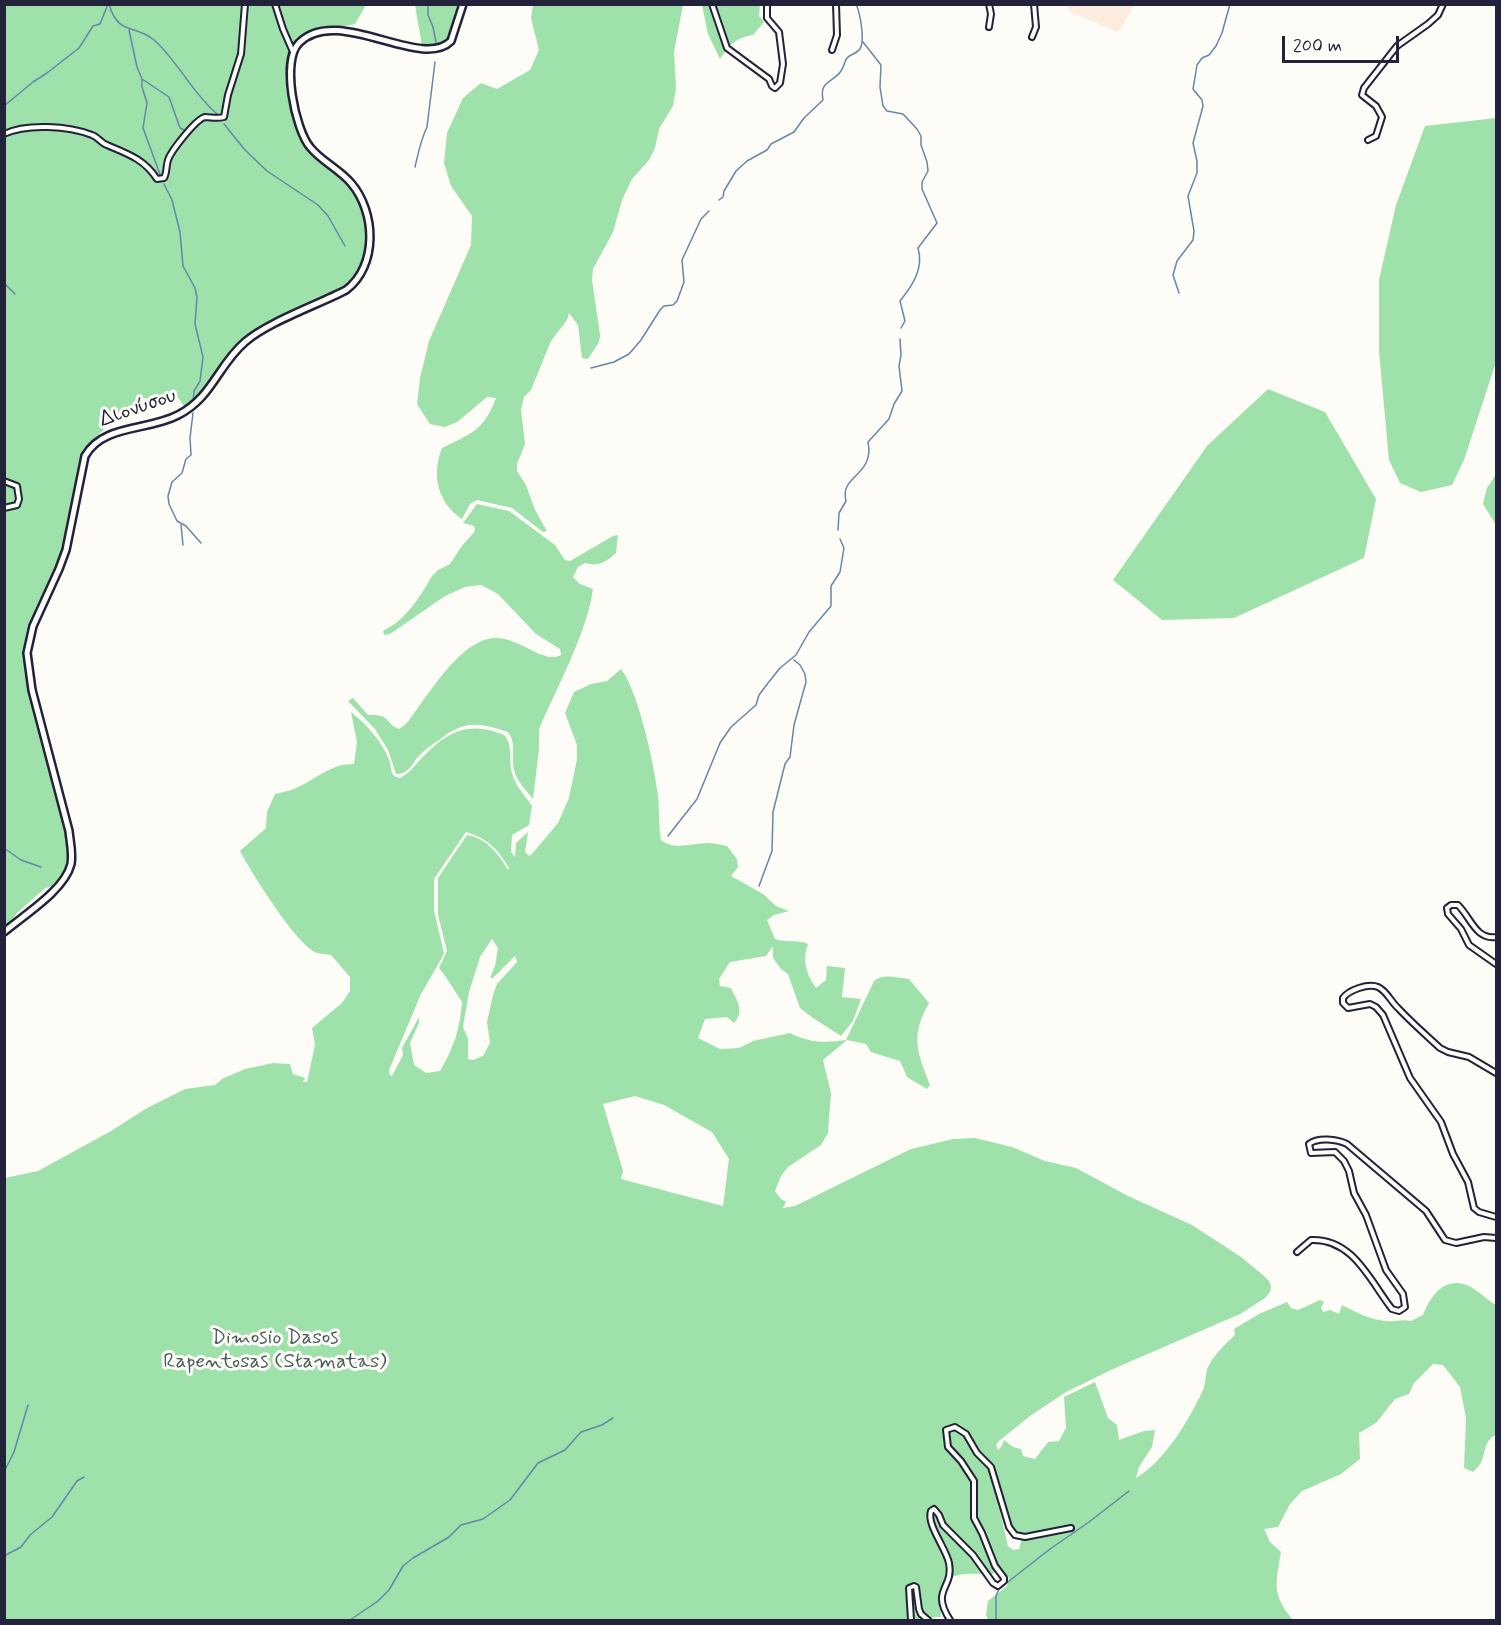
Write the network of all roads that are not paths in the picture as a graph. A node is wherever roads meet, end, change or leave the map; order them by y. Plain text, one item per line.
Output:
1 (244, 4) edge
2 (275, 4) edge
3 (463, 4) edge
4 (712, 4) edge
5 (767, 4) edge
6 (836, 4) edge
7 (989, 4) edge
8 (1034, 4) edge
9 (1443, 4) edge
10 (989, 27) dead end
11 (1032, 37) dead end
12 (832, 50) dead end
13 (293, 52) junction
14 (4, 134) edge
15 (1368, 140) dead end
16 (4, 481) edge
17 (4, 508) edge
18 (4, 932) edge
19 (1497, 936) edge
20 (1497, 964) edge
21 (1497, 1073) edge
22 (1497, 1217) edge
23 (1497, 1238) edge
24 (1297, 1252) dead end
25 (1071, 1528) dead end
26 (911, 1620) edge
27 (928, 1620) edge
28 (950, 1620) edge

1 - 14 street
2 - 13 street
3 - 13 main road
4 - 5 street
6 - 12 street
7 - 10 street
8 - 11 street
9 - 15 street
13 - 18 main road, Διονύσου
16 - 17 street
19 - 20 street
21 - 22 street
23 - 24 street
25 - 28 street
26 - 27 street

